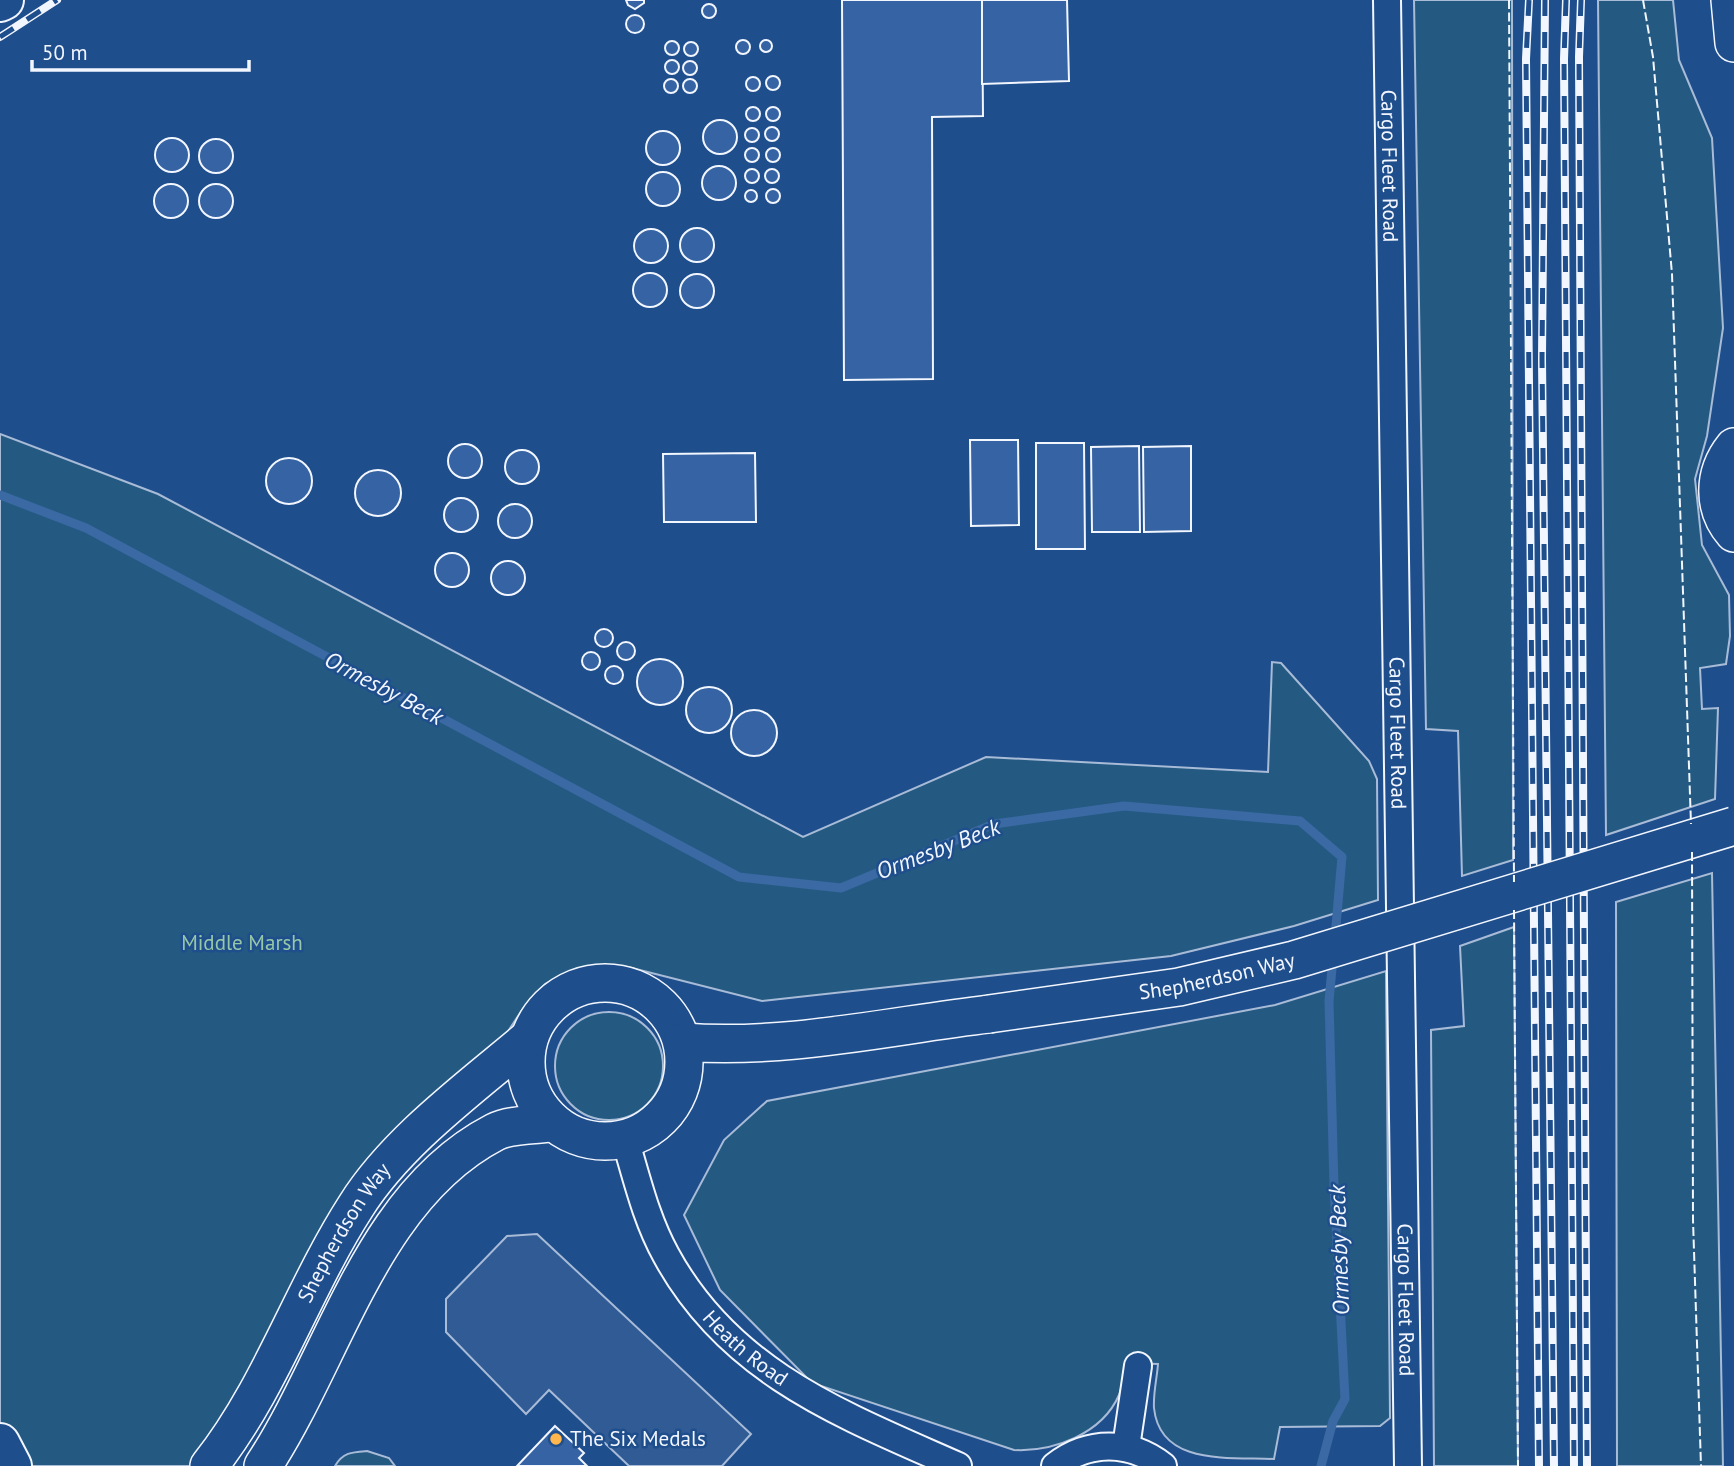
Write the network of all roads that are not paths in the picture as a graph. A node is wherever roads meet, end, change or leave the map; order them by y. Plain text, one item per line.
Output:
1 (1387, 0) edge
2 (1730, 0) edge
3 (1734, 43) edge
4 (1734, 447) edge
5 (1734, 533) edge
6 (1734, 826) edge
7 (528, 1039) junction
8 (683, 1042) junction
9 (553, 1123) junction
10 (625, 1139) junction
11 (1138, 1366) dead end
12 (0, 1443) edge
13 (1126, 1447) junction
14 (12, 1466) edge
15 (209, 1466) edge
16 (263, 1466) edge
17 (958, 1466) edge
18 (1055, 1466) edge
19 (1163, 1466) edge
20 (1408, 1466) edge

1 - 20 street, Cargo Fleet Road
2 - 3 street
4 - 5 street
6 - 8 street, Shepherdson Way, bridge
7 - 8 street, Shepherdson Way
7 - 9 street
7 - 15 street, Shepherdson Way
8 - 10 street
9 - 10 street
9 - 16 street, Shepherdson Way
10 - 17 street, Heath Road
11 - 13 street
12 - 14 highway
13 - 18 street
13 - 19 street

